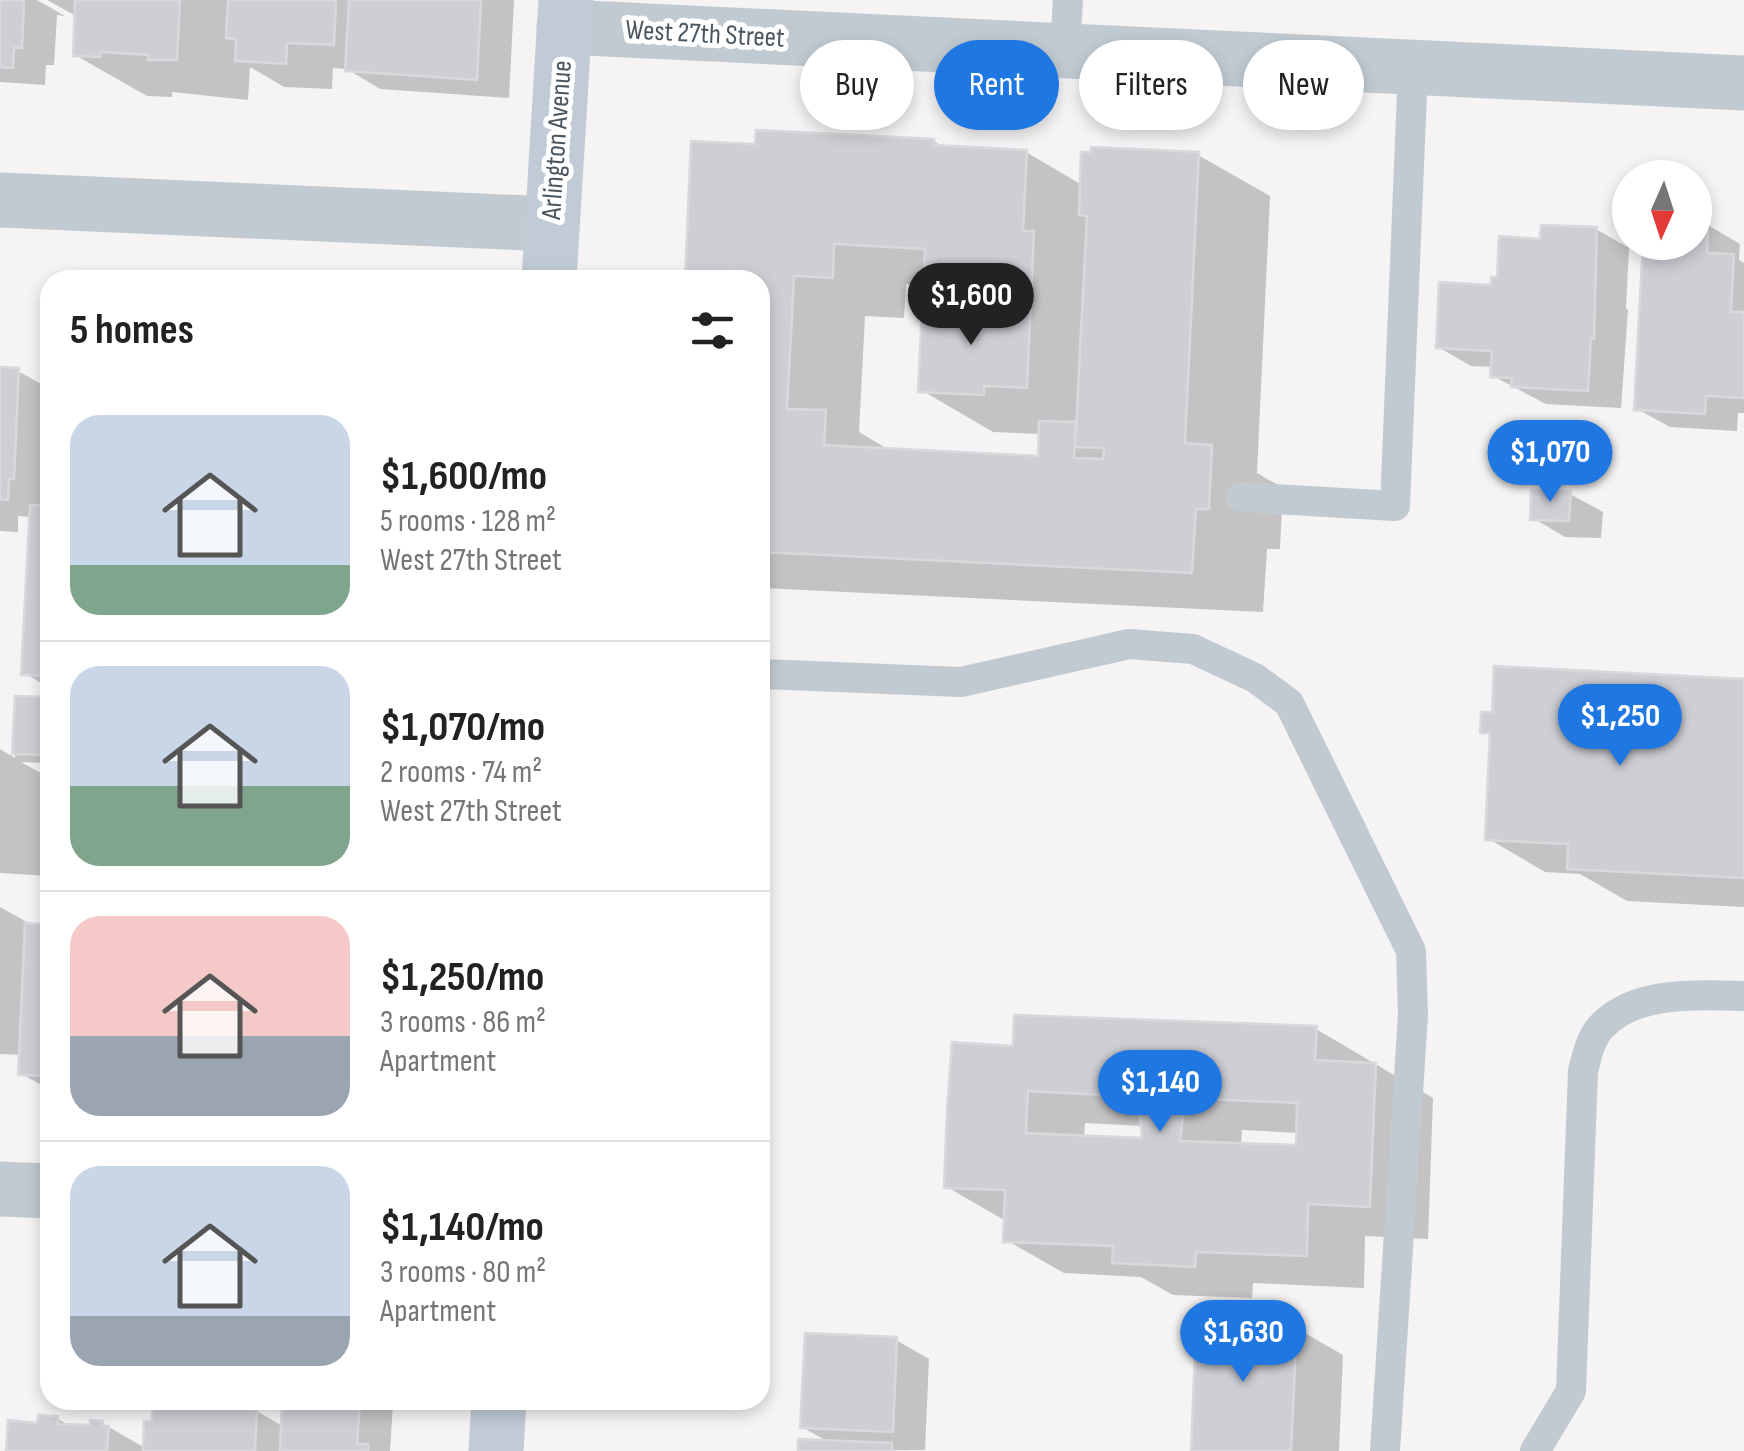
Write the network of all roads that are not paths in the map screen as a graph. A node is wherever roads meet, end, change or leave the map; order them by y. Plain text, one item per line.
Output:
1 (565, 14) edge
2 (1066, 25) edge
3 (1413, 68) junction
4 (1744, 83) edge
5 (0, 200) edge
6 (551, 224) junction
7 (549, 270) edge
8 (1240, 497) dead end
9 (770, 674) edge
10 (1744, 996) edge
11 (0, 1188) edge
12 (40, 1190) edge
13 (498, 1410) edge
14 (496, 1451) edge
15 (1384, 1451) edge
16 (1534, 1451) edge

1 - 2 street, West 27th Street
1 - 6 main road, Arlington Avenue
2 - 3 street, West 27th Street
3 - 4 street, West 27th Street
3 - 8 lane
5 - 6 street
6 - 7 main road, Arlington Avenue
9 - 15 lane
10 - 16 lane
11 - 12 street
13 - 14 main road

